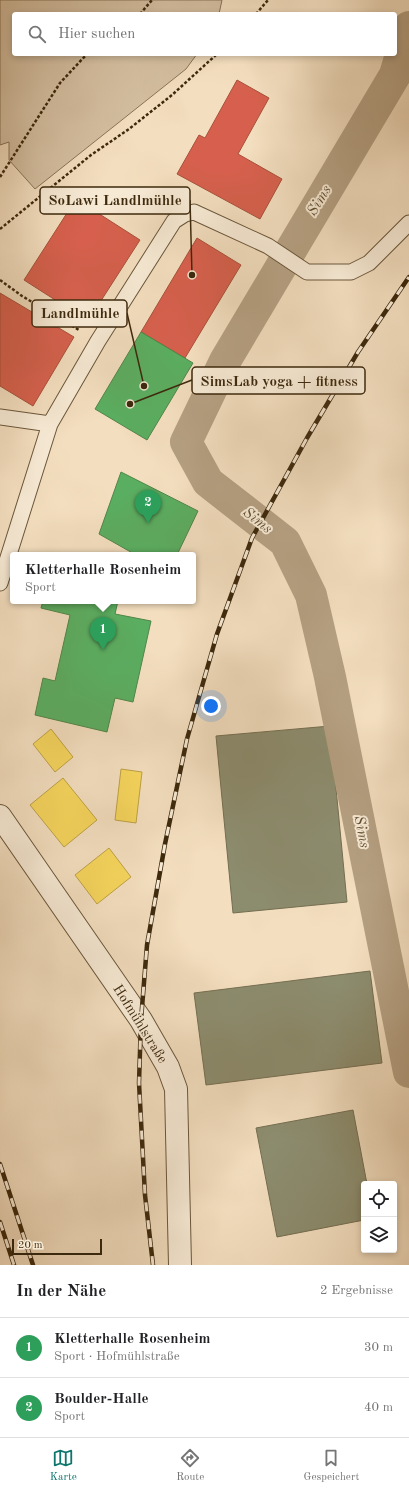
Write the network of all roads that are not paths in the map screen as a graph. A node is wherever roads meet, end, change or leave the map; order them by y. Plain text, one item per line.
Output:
1 (409, 223) edge
2 (0, 417) edge
3 (50, 424) junction
4 (0, 583) edge
5 (0, 816) edge
6 (180, 1265) edge

1 - 3 lane
2 - 3 lane
3 - 4 lane
5 - 6 street, Hofmühlstraße

